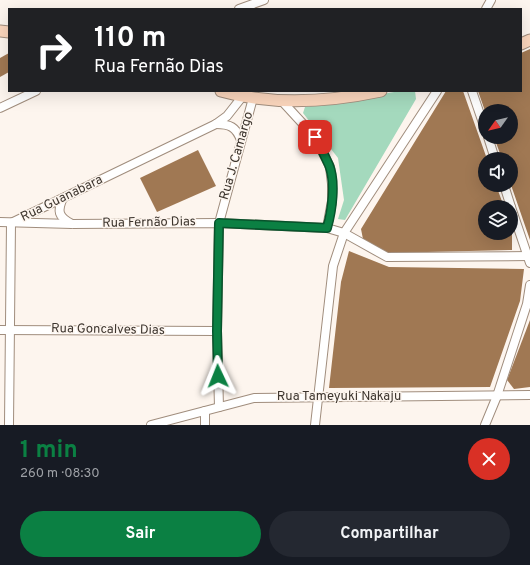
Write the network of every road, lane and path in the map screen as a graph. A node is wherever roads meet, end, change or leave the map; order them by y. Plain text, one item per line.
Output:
1 (264, 0) edge
2 (242, 8) edge
3 (34, 92) edge
4 (226, 92) edge
5 (374, 92) edge
6 (436, 92) edge
7 (472, 92) edge
8 (248, 97) junction
9 (281, 100) junction
10 (0, 108) edge
11 (478, 109) edge
12 (216, 124) junction
13 (241, 140) junction
14 (63, 198) junction
15 (0, 222) edge
16 (11, 223) junction
17 (219, 223) junction
18 (72, 224) junction
19 (518, 226) edge
20 (327, 228) junction
21 (344, 233) junction
22 (530, 258) edge
23 (530, 286) edge
24 (10, 329) junction
25 (0, 330) edge
26 (217, 331) junction
27 (497, 396) junction
28 (530, 396) edge
29 (318, 398) junction
30 (219, 407) junction
31 (205, 411) junction
32 (9, 425) edge
33 (151, 425) edge
34 (205, 425) edge
35 (315, 425) edge
36 (485, 425) edge

1 - 2 street
3 - 10 street
4 - 8 main road
5 - 9 main road
6 - 21 street
7 - 11 street
8 - 9 main road
8 - 12 street, Rua Guanabara
8 - 13 street, Rua J. Camargo
9 - 20 street
12 - 13 street
12 - 14 street, Rua Guanabara
13 - 17 street, Rua J. Camargo
14 - 16 street, Rua Guanabara
14 - 18 street
15 - 16 street, Rua Fernão Dias
16 - 18 street, Rua Fernão Dias
16 - 24 street, Rua Guanabara
17 - 18 street, Rua Fernão Dias
17 - 20 street, Rua Fernão Dias
17 - 26 street, Rua J. Camargo
19 - 22 street
20 - 21 street, Rua Fernão Dias
21 - 22 street, Rua Fernão Dias
21 - 29 street
23 - 27 street
24 - 25 street, Rua Goncalves Dias
24 - 26 street, Rua Goncalves Dias
24 - 32 street, Rua Guanabara
26 - 30 street, Rua J. Camargo
27 - 28 street, Rua Tameyuki Nakaju
27 - 29 street, Rua Tameyuki Nakaju
27 - 36 street
29 - 30 street, Rua Tameyuki Nakaju
29 - 35 street
30 - 31 street, Rua Tameyuki Nakaju
31 - 33 street, Rua Tameyuki Nakaju
31 - 34 street

